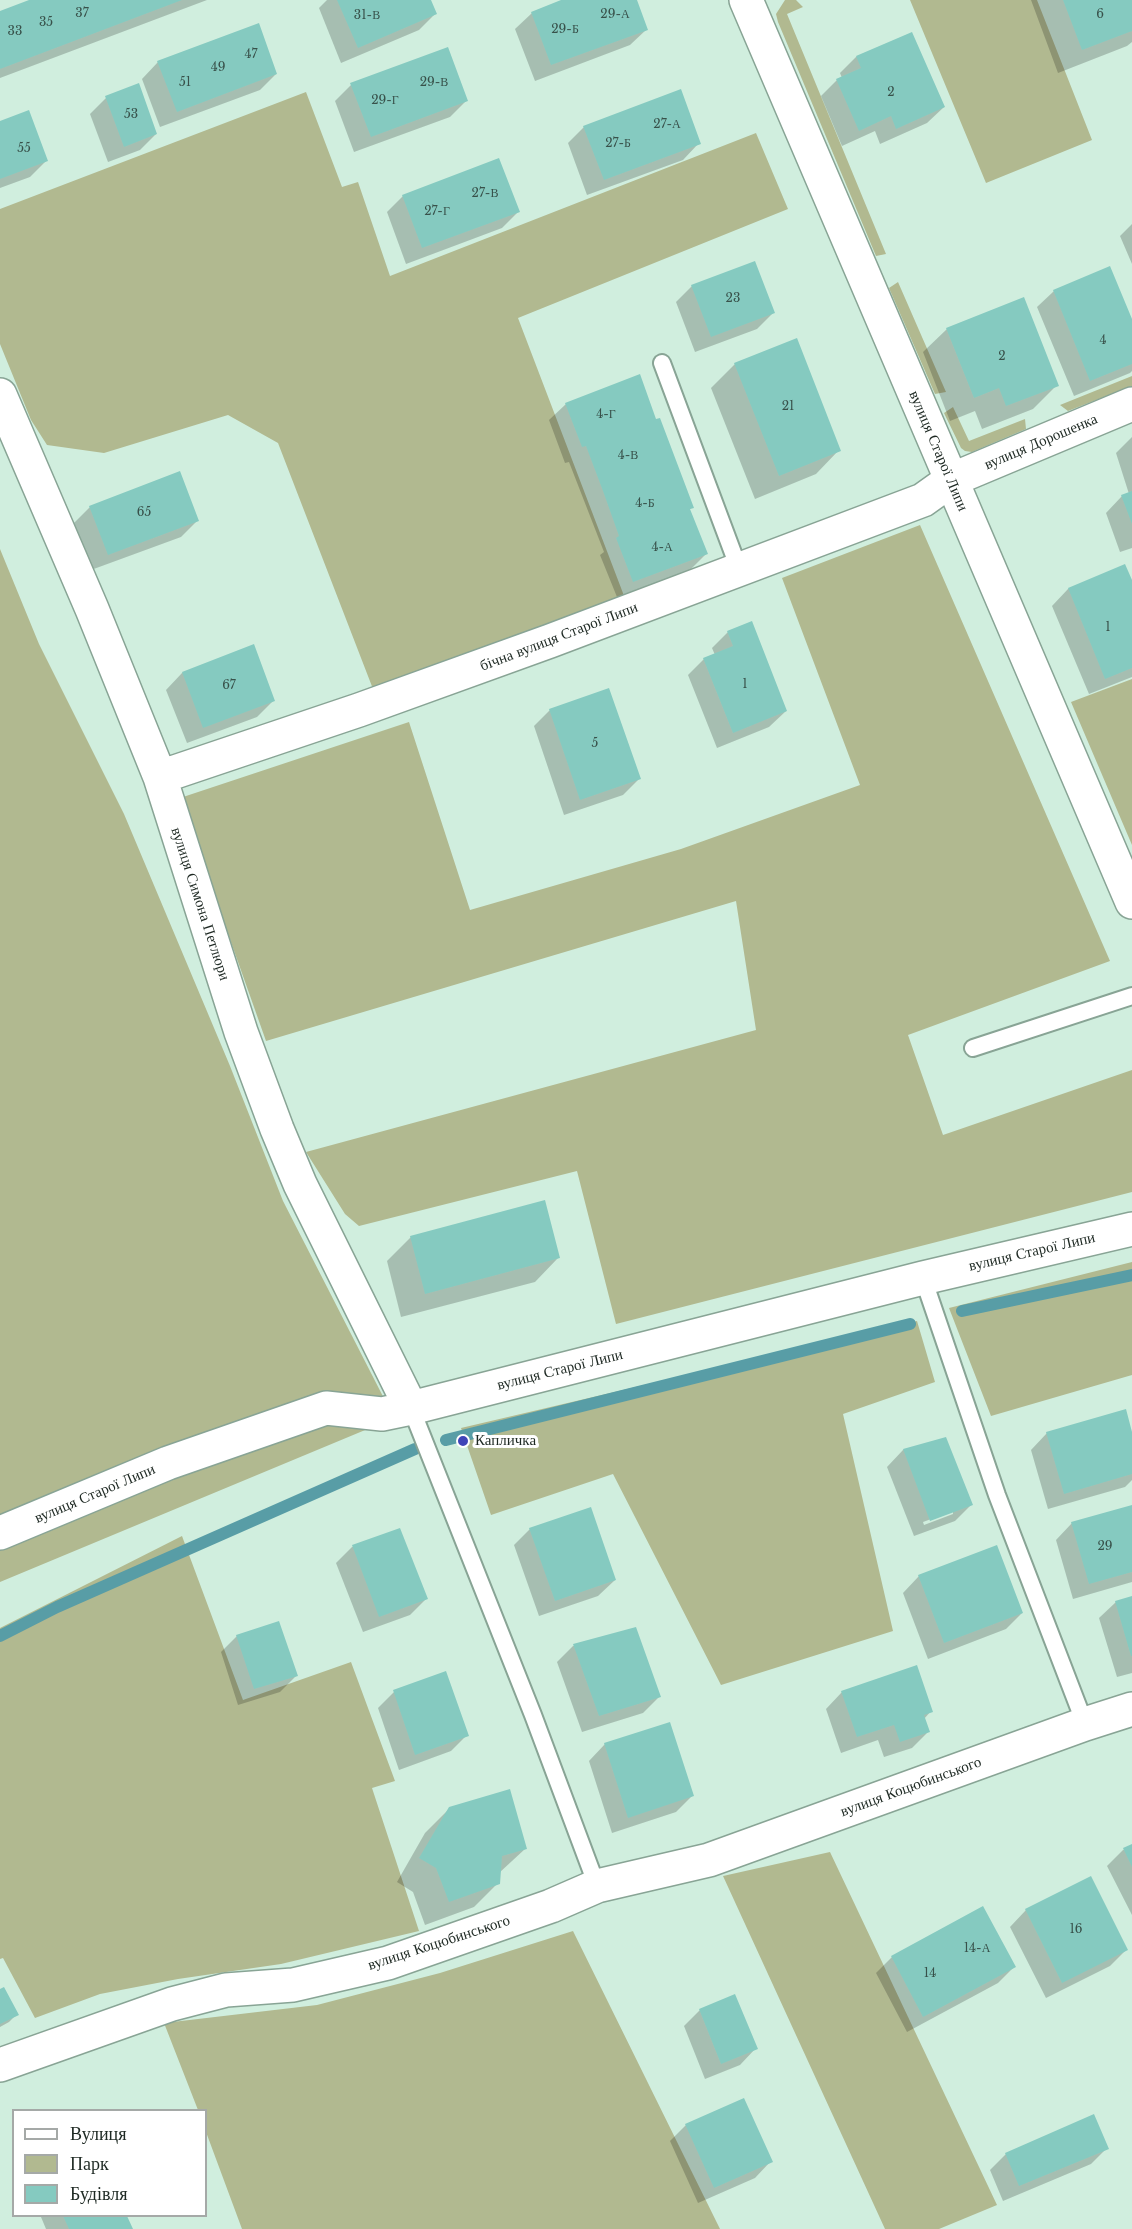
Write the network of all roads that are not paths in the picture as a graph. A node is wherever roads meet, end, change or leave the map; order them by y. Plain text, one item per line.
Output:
1 (746, 0) edge
2 (662, 363) dead end
3 (0, 395) edge
4 (1132, 404) edge
5 (951, 480) junction
6 (739, 568) junction
7 (160, 777) junction
8 (1132, 902) edge
9 (1132, 996) edge
10 (973, 1048) dead end
11 (1132, 1229) edge
12 (923, 1278) junction
13 (411, 1408) junction
14 (0, 1533) edge
15 (1132, 1709) edge
16 (1085, 1724) junction
17 (597, 1886) junction
18 (0, 2065) edge

1 - 5 street, вулиця Старої Липи
2 - 6 lane
3 - 7 street, вулиця Симона Петлюри
4 - 5 street, вулиця Дорошенка
5 - 6 street, бічна вулиця Старої Липи
5 - 8 street, вулиця Старої Липи
6 - 7 street, бічна вулиця Старої Липи
7 - 13 street, вулиця Симона Петлюри
9 - 10 lane
11 - 12 street, вулиця Старої Липи
12 - 13 street, вулиця Старої Липи
12 - 16 lane
13 - 14 street, вулиця Старої Липи
13 - 17 lane
15 - 16 street, вулиця Коцюбинського
16 - 17 street, вулиця Коцюбинського
17 - 18 street, вулиця Коцюбинського

